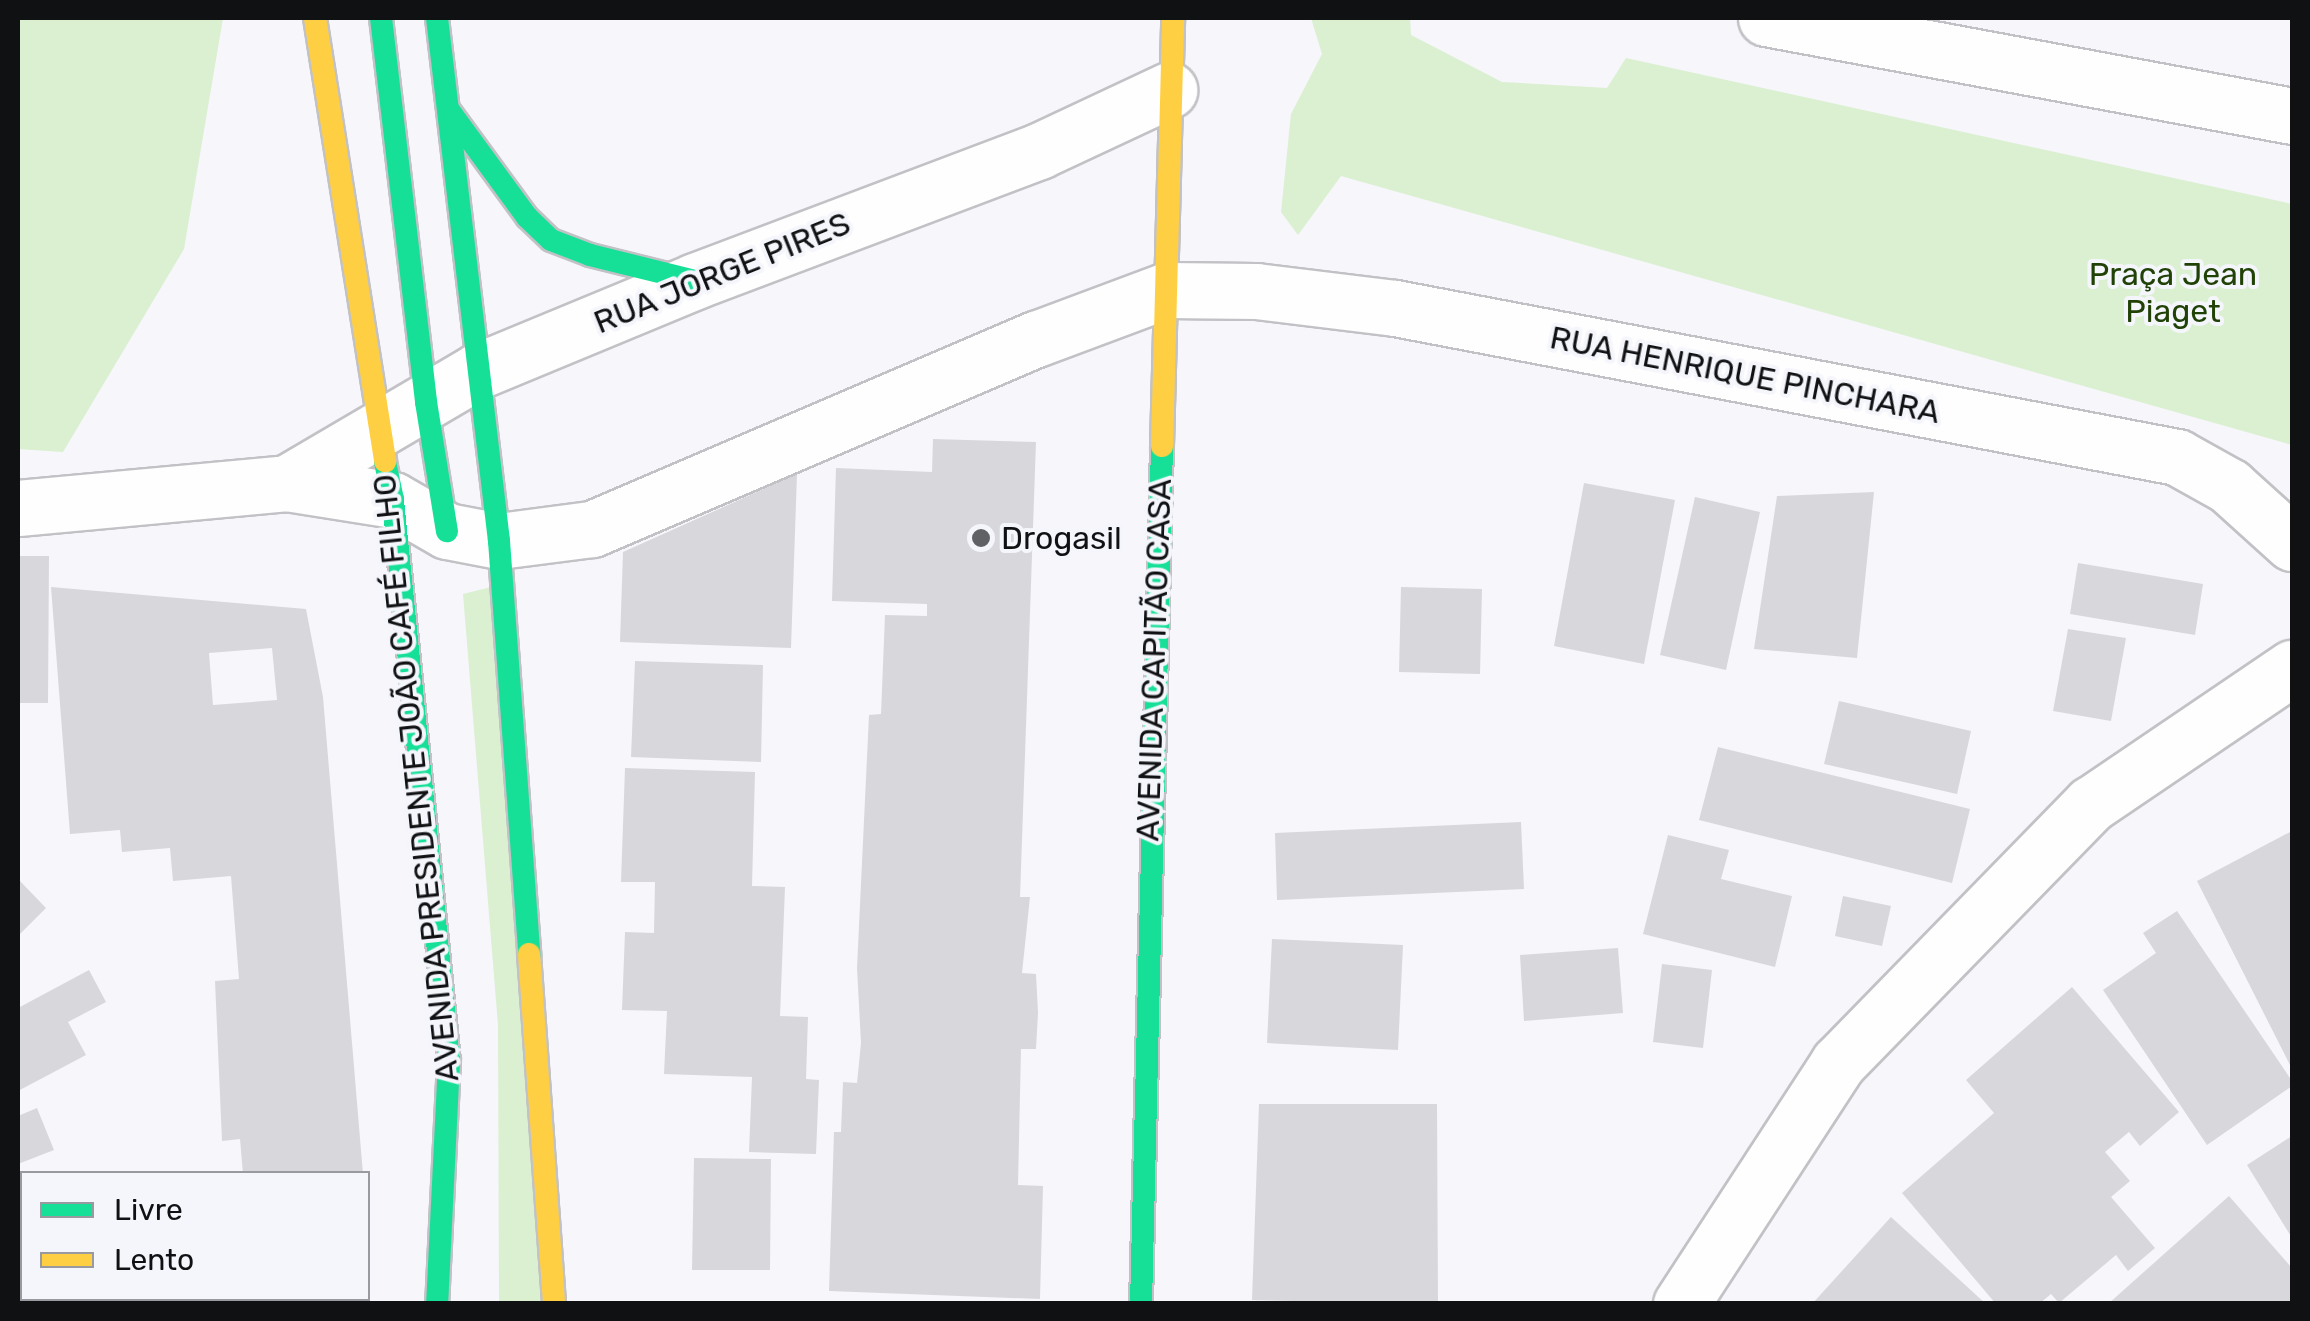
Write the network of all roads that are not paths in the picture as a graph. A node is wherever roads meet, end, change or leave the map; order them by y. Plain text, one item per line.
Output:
1 (315, 18) edge
2 (381, 18) edge
3 (437, 18) edge
4 (1172, 18) edge
5 (1766, 18) edge
6 (1168, 90) junction
7 (447, 107) junction
8 (2292, 116) edge
9 (695, 281) junction
10 (1167, 290) junction
11 (478, 370) junction
12 (426, 402) junction
13 (378, 428) junction
14 (287, 483) junction
15 (393, 500) junction
16 (18, 508) edge
17 (473, 536) junction
18 (2292, 544) edge
19 (2292, 668) edge
20 (437, 1304) edge
21 (554, 1304) edge
22 (1141, 1304) edge
23 (1680, 1304) edge

1 - 13 main road, AVENIDA PRESIDENTE JOÃO CAFÉ FILHO
2 - 12 main road
3 - 7 main road
4 - 6 main road, AVENIDA CAPITÃO CASA
5 - 8 street
6 - 9 street, RUA JORGE PIRES
6 - 10 main road, AVENIDA CAPITÃO CASA
7 - 9 main road
7 - 11 main road
9 - 11 street, RUA JORGE PIRES
10 - 17 street
10 - 18 street, RUA HENRIQUE PINCHARA
10 - 22 main road, AVENIDA CAPITÃO CASA
11 - 12 street, RUA JORGE PIRES
11 - 17 main road
12 - 13 street, RUA JORGE PIRES
12 - 17 main road
13 - 14 street, RUA JORGE PIRES
13 - 15 main road, AVENIDA PRESIDENTE JOÃO CAFÉ FILHO
14 - 15 street, RUA JORGE PIRES
14 - 16 street, RUA JORGE PIRES
15 - 17 street, RUA JORGE PIRES
15 - 20 main road, AVENIDA PRESIDENTE JOÃO CAFÉ FILHO
17 - 21 main road
19 - 23 street

